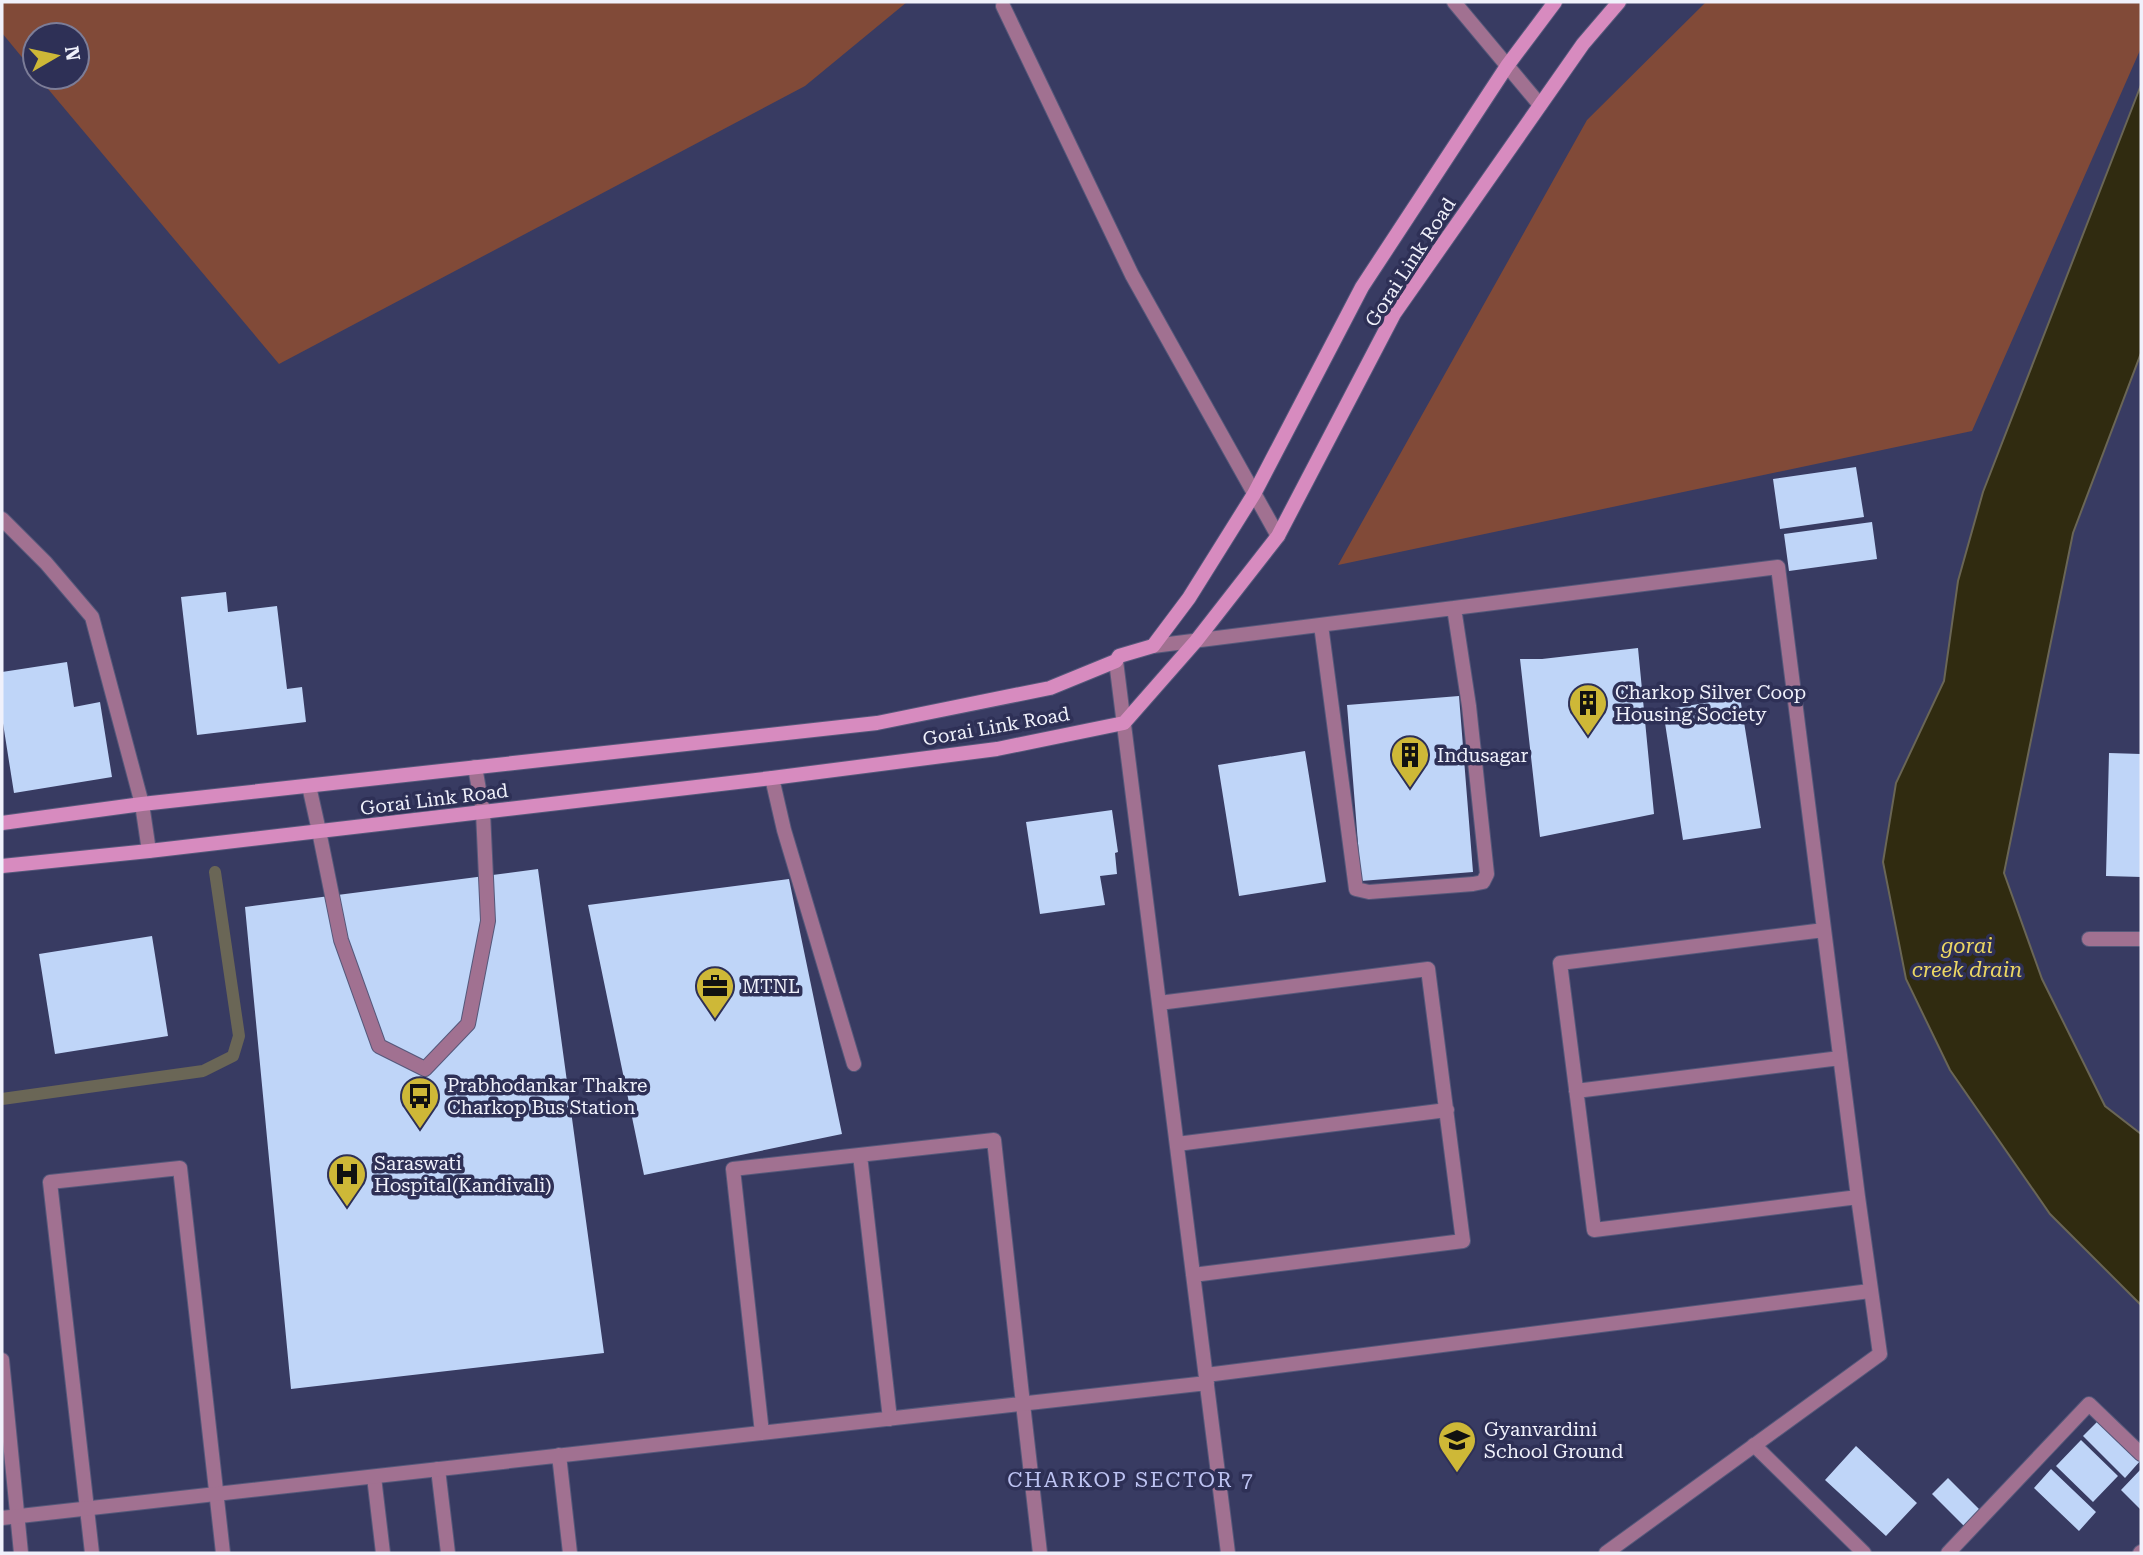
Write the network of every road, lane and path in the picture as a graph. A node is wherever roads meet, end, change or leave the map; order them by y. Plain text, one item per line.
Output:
1 (1454, 2) edge
2 (1555, 2) edge
3 (1619, 2) edge
4 (1003, 6) dead end
5 (1507, 66) junction
6 (1540, 105) junction
7 (1254, 494) junction
8 (2, 519) edge
9 (1278, 536) junction
10 (1454, 608) junction
11 (1321, 625) junction
12 (1196, 641) junction
13 (1153, 646) junction
14 (1116, 661) junction
15 (1124, 723) junction
16 (475, 767) junction
17 (772, 778) junction
18 (309, 786) junction
19 (142, 804) junction
20 (483, 812) junction
21 (2, 823) edge
22 (319, 831) junction
23 (149, 852) junction
24 (2, 866) edge
25 (1824, 930) junction
26 (2090, 939) dead end
27 (2141, 939) edge
28 (1159, 1003) junction
29 (1840, 1058) junction
30 (854, 1064) dead end
31 (1576, 1091) junction
32 (1447, 1110) junction
33 (1177, 1144) junction
34 (860, 1155) junction
35 (1858, 1197) junction
36 (1193, 1275) junction
37 (1870, 1291) junction
38 (2, 1360) edge
39 (1207, 1379) junction
40 (1023, 1404) junction
41 (890, 1419) junction
42 (762, 1433) junction
43 (1754, 1445) junction
44 (2141, 1454) edge
45 (559, 1455) junction
46 (438, 1469) junction
47 (374, 1477) junction
48 (217, 1494) junction
49 (86, 1508) junction
50 (17, 1516) junction
51 (2, 1518) edge
52 (21, 1553) edge
53 (92, 1553) edge
54 (223, 1553) edge
55 (383, 1553) edge
56 (448, 1553) edge
57 (570, 1553) edge
58 (1040, 1553) edge
59 (1227, 1553) edge
60 (1608, 1553) edge
61 (1864, 1553) edge
62 (1948, 1553) edge

1 - 5 street
2 - 5 main road, Gorai Link Road
3 - 6 main road, Gorai Link Road
4 - 7 street
5 - 6 street
5 - 7 main road, Gorai Link Road
6 - 9 main road, Gorai Link Road
7 - 9 street
7 - 13 main road, Gorai Link Road
8 - 19 street
9 - 12 main road, Gorai Link Road
10 - 11 street
10 - 11 street
10 - 25 street
11 - 12 street
12 - 13 street
12 - 15 main road, Gorai Link Road
13 - 14 main road, Gorai Link Road
14 - 15 street
14 - 16 main road, Gorai Link Road
15 - 17 main road, Gorai Link Road
15 - 28 street
16 - 18 main road, Gorai Link Road
16 - 20 street
17 - 20 main road, Gorai Link Road
17 - 30 street
18 - 19 main road, Gorai Link Road
18 - 22 street
19 - 21 main road, Gorai Link Road
19 - 23 street
20 - 22 main road, Gorai Link Road
20 - 22 street
22 - 23 main road, Gorai Link Road
23 - 24 main road, Gorai Link Road
25 - 29 street
25 - 31 street
26 - 27 street
28 - 32 street
28 - 33 street
29 - 31 street
29 - 35 street
31 - 35 street
32 - 33 street
32 - 36 street
33 - 36 street
34 - 40 street
34 - 41 street
34 - 42 street
35 - 37 street
36 - 39 street
37 - 39 street
37 - 43 street
38 - 50 street
39 - 40 street
39 - 59 street
40 - 41 street
40 - 58 street
41 - 42 street
42 - 45 street
43 - 60 street
43 - 61 street
44 - 62 street
45 - 46 street
45 - 57 street
46 - 47 street
46 - 56 street
47 - 48 street
47 - 55 street
48 - 49 street
48 - 49 street
48 - 54 street
49 - 50 street
49 - 53 street
50 - 51 street
50 - 52 street

